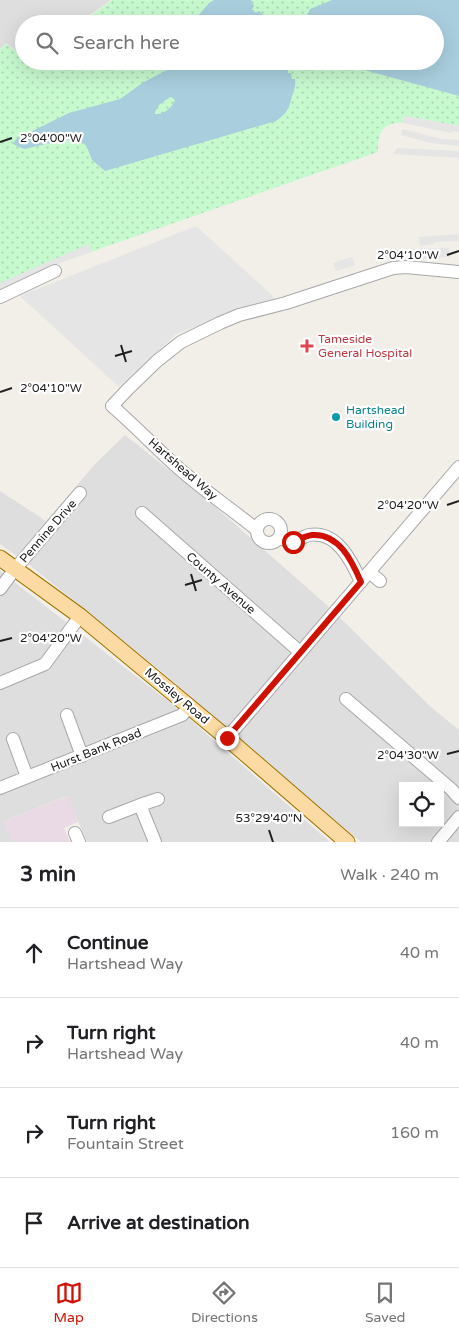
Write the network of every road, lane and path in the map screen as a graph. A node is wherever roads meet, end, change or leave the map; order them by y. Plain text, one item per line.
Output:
1 (55, 271) dead end
2 (459, 272) edge
3 (0, 296) edge
4 (459, 467) edge
5 (80, 493) dead end
6 (142, 513) dead end
7 (256, 528) junction
8 (279, 538) junction
9 (0, 558) edge
10 (15, 569) junction
11 (370, 572) junction
12 (380, 581) dead end
13 (361, 582) junction
14 (0, 589) edge
15 (80, 616) junction
16 (300, 652) junction
17 (0, 683) edge
18 (346, 699) dead end
19 (190, 706) junction
20 (67, 715) dead end
21 (227, 738) junction
22 (12, 739) dead end
23 (82, 756) junction
24 (27, 777) junction
25 (0, 788) edge
26 (459, 798) edge
27 (158, 799) dead end
28 (140, 805) junction
29 (109, 817) dead end
30 (459, 817) edge
31 (155, 842) edge
32 (347, 842) edge
33 (438, 842) edge

1 - 3 street
2 - 7 street, Hartshead Way
4 - 11 street
5 - 10 street, Pennine Drive
6 - 16 street, County Avenue
7 - 8 street
7 - 8 street
8 - 13 street
9 - 10 main road, Mossley Road
10 - 14 street, Pennine Drive
10 - 15 main road, Mossley Road
11 - 12 street
11 - 13 street
13 - 16 street
15 - 17 street
15 - 19 main road, Mossley Road
16 - 21 street
18 - 26 street
19 - 21 main road, Mossley Road
19 - 23 street, Hurst Bank Road
20 - 23 street
21 - 32 main road, Mossley Road
22 - 24 street
23 - 24 street, Hurst Bank Road
24 - 25 street, Hurst Bank Road
27 - 28 street
28 - 29 street
28 - 31 street
30 - 33 street

